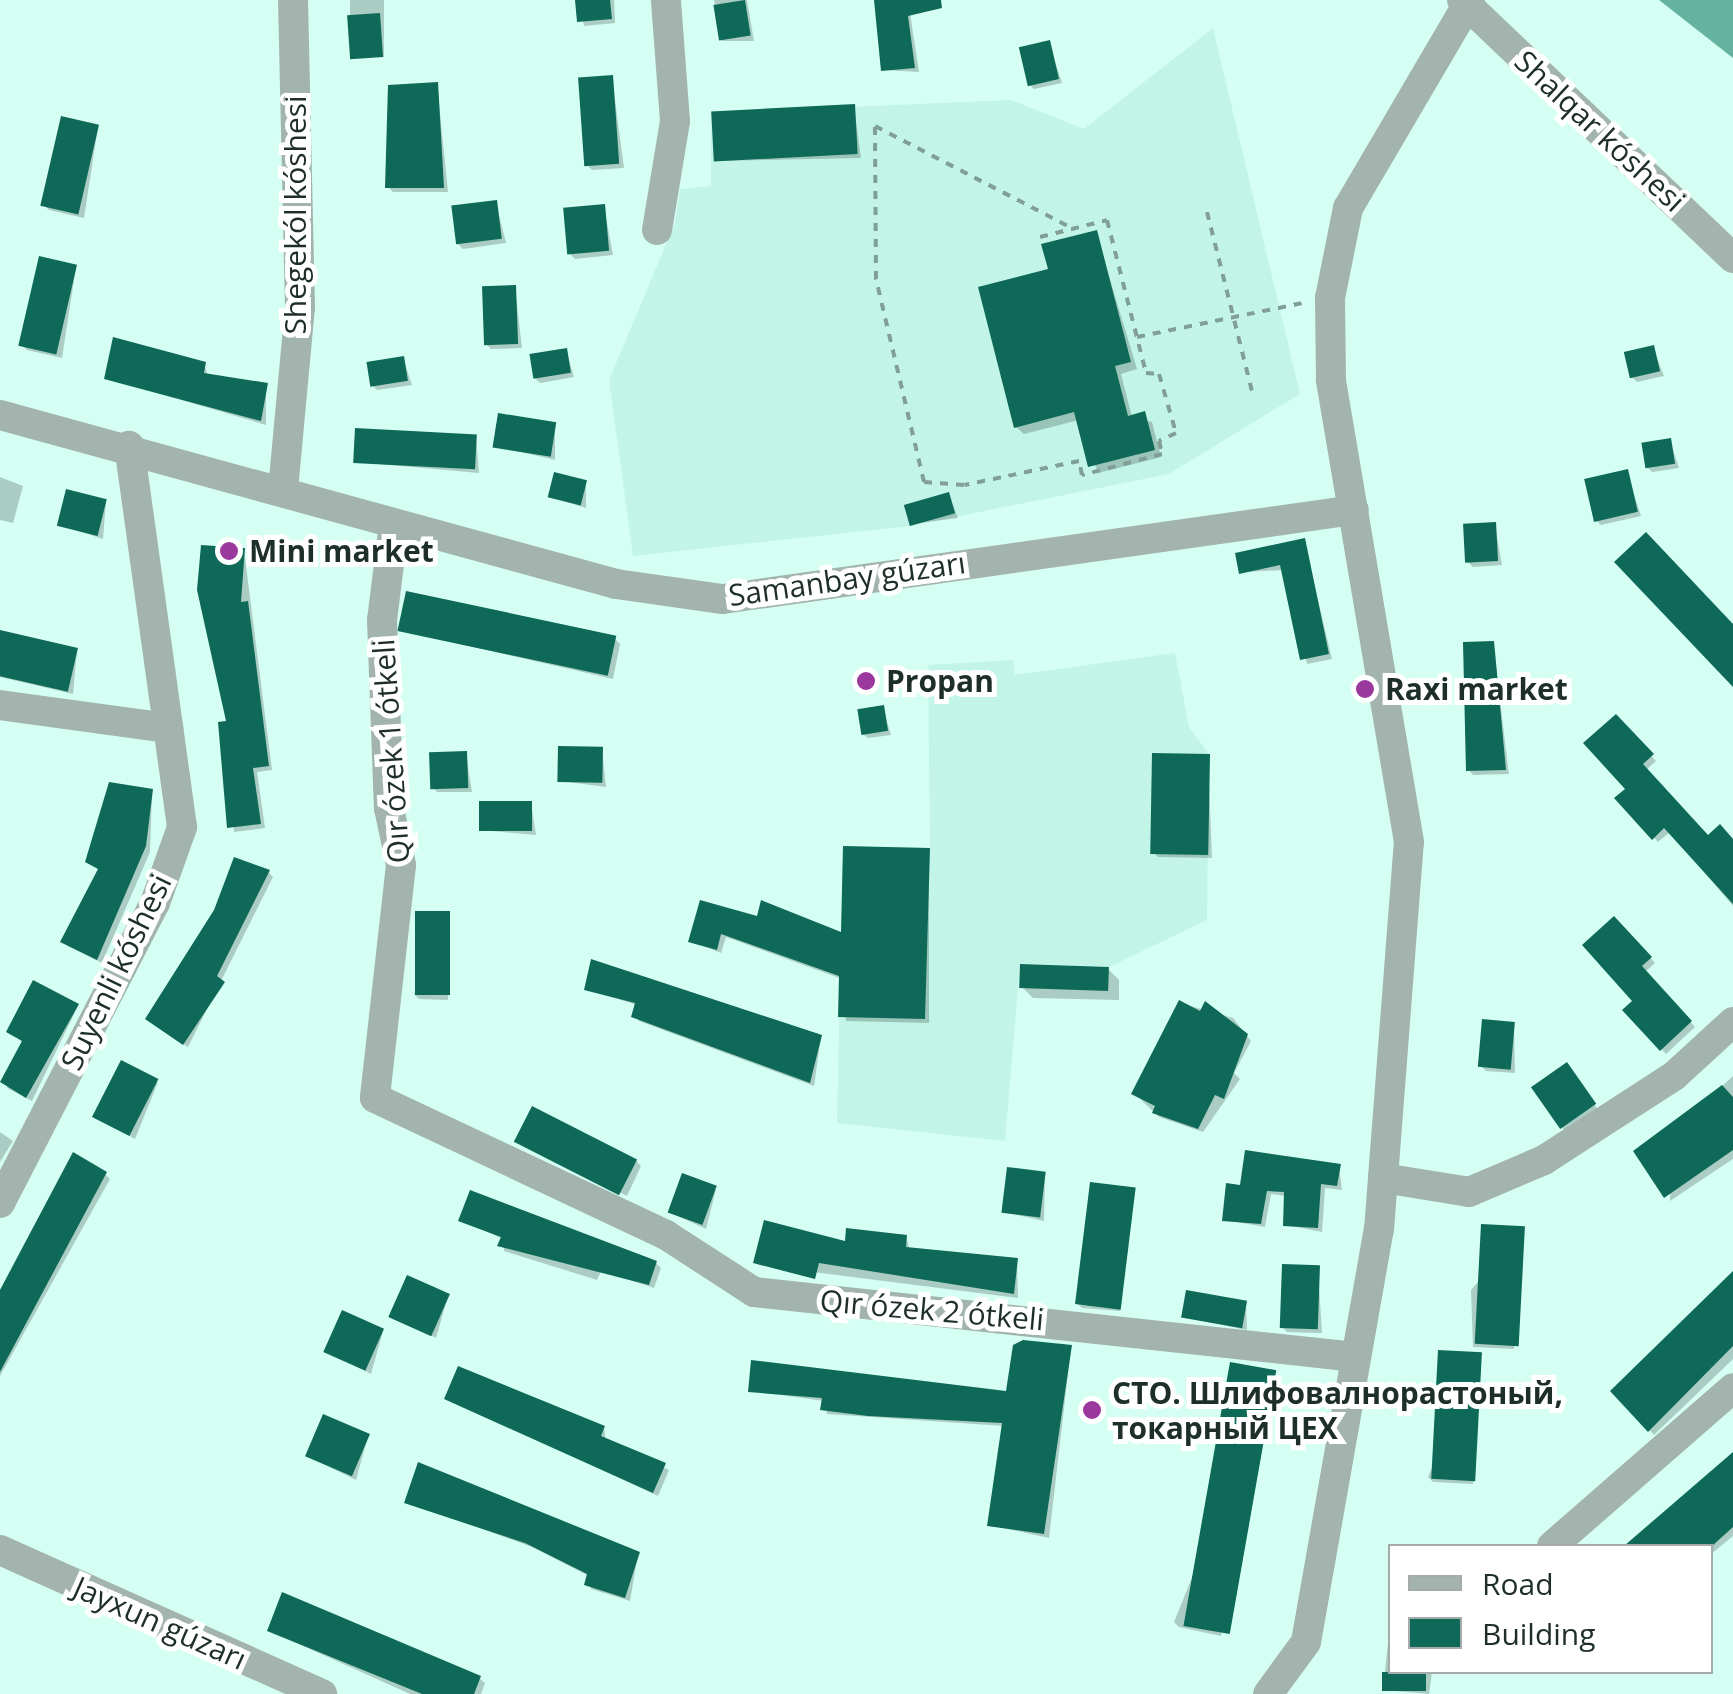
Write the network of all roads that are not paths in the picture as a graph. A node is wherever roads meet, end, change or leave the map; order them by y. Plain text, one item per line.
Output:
1 (293, 0) edge
2 (666, 0) edge
3 (1466, 2) edge
4 (657, 230) dead end
5 (1733, 258) edge
6 (0, 415) edge
7 (129, 446) junction
8 (284, 490) junction
9 (1354, 510) junction
10 (394, 524) junction
11 (0, 705) edge
12 (168, 728) junction
13 (1733, 1022) edge
14 (375, 1098) joint
15 (1383, 1178) junction
16 (0, 1203) edge
17 (1354, 1357) junction
18 (1733, 1388) edge
19 (1554, 1544) edge
20 (0, 1550) edge
21 (322, 1694) edge
22 (1268, 1694) edge

1 - 8 street, Shegekól kóshesi
2 - 4 street
3 - 5 street, Shalqar kóshesi
3 - 9 street
6 - 7 street, Samanbay gúzarı
7 - 8 street, Samanbay gúzarı
7 - 12 street, Suyenli kóshesi
8 - 10 street, Samanbay gúzarı
9 - 10 street, Samanbay gúzarı
9 - 15 street
10 - 14 street, Qır ózek 1 ótkeli
11 - 12 street
12 - 16 street, Suyenli kóshesi
13 - 15 street
14 - 17 street, Qır ózek 2 ótkeli
15 - 17 street
17 - 22 street
18 - 19 street
20 - 21 street, Jayxun gúzarı

